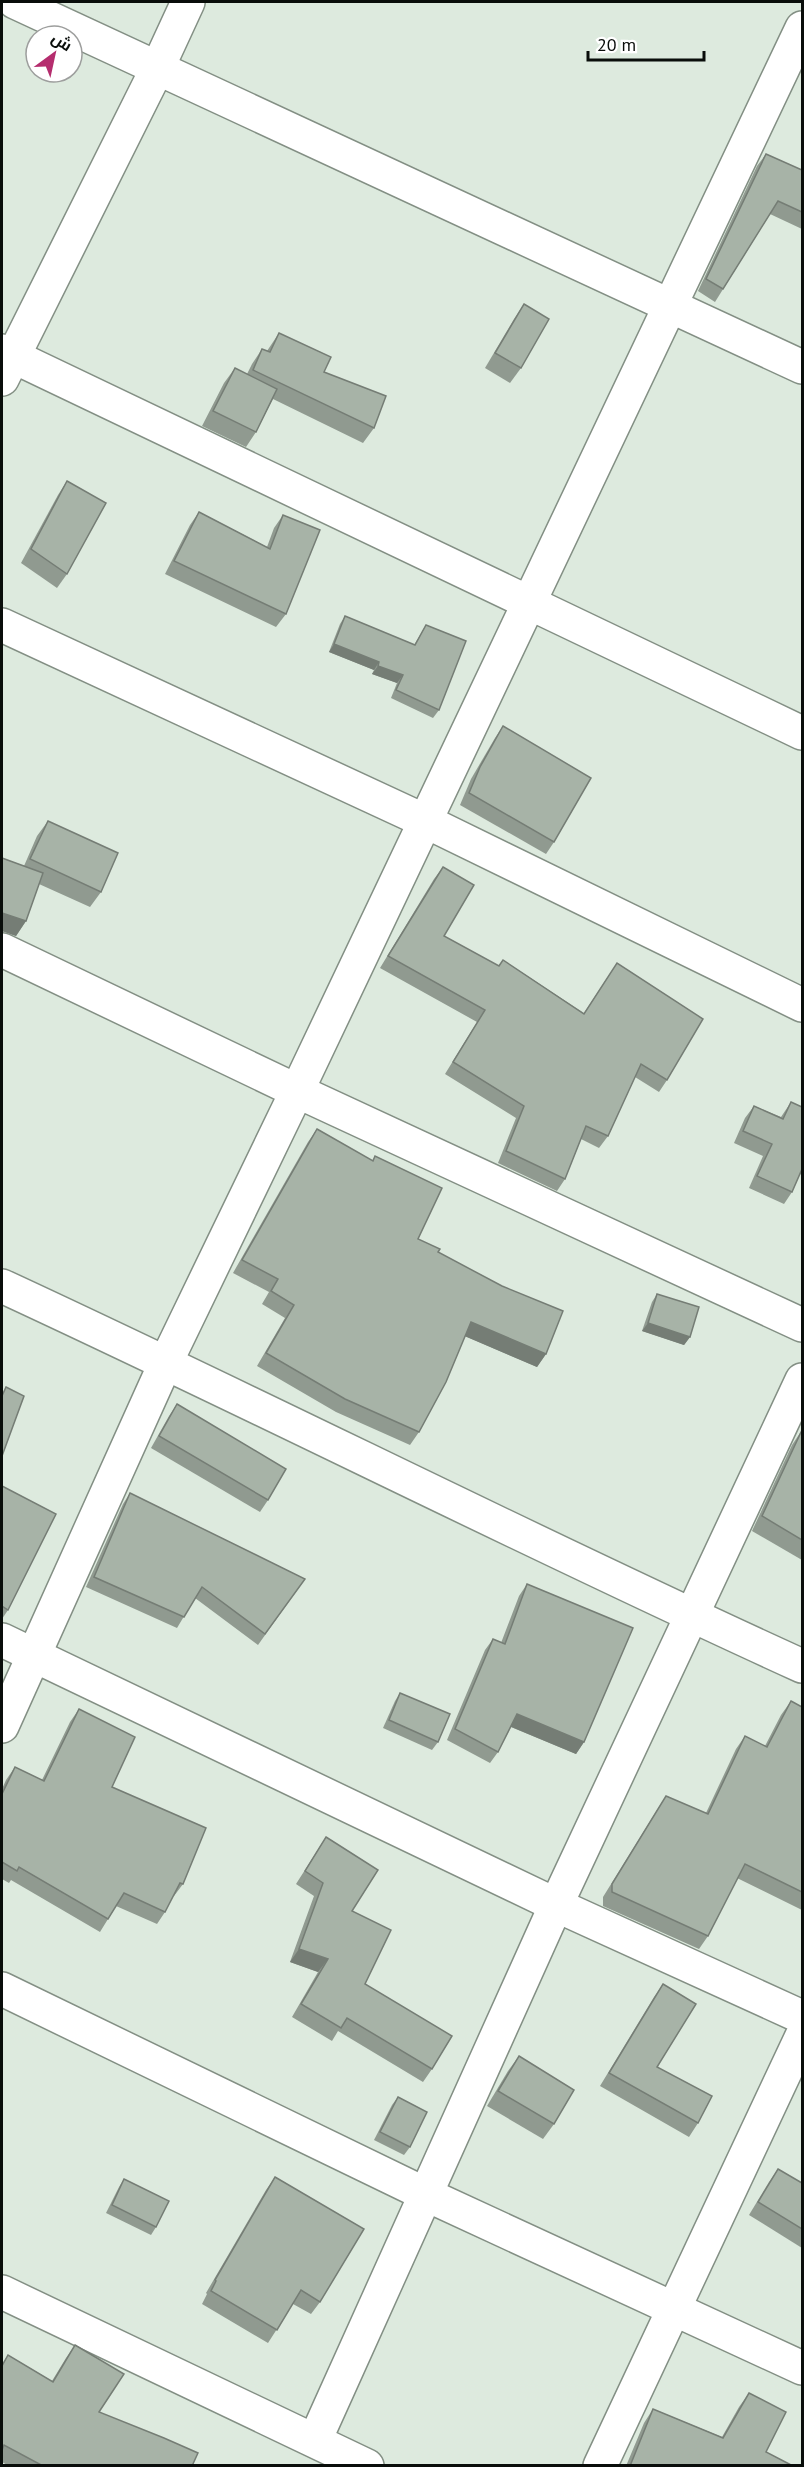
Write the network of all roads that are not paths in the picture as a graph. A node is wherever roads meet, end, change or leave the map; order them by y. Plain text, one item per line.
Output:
1 (15, 2) edge
2 (188, 2) edge
3 (802, 28) edge
4 (158, 67) junction
5 (670, 306) junction
6 (5, 362) edge
7 (802, 368) edge
8 (528, 602) junction
9 (2, 625) edge
10 (802, 733) edge
11 (425, 822) junction
12 (2, 950) edge
13 (802, 1005) edge
14 (297, 1091) junction
15 (2, 1286) edge
16 (802, 1325) edge
17 (166, 1362) junction
18 (802, 1380) edge
19 (692, 1616) junction
20 (2, 1640) edge
21 (34, 1656) junction
22 (802, 1666) edge
23 (2, 1726) edge
24 (556, 1905) junction
25 (2, 1989) edge
26 (802, 2017) edge
27 (802, 2036) edge
28 (425, 2194) junction
29 (2, 2292) edge
30 (674, 2308) junction
31 (802, 2368) edge
32 (315, 2440) junction
33 (367, 2466) edge
34 (600, 2466) edge

1 - 4 street
2 - 4 street
3 - 5 street
4 - 5 street
4 - 6 street
5 - 7 street
5 - 8 street
6 - 8 street
8 - 10 street
8 - 11 street
9 - 11 street
11 - 13 street
11 - 14 street
12 - 14 street
14 - 16 street
14 - 17 street
15 - 17 street
17 - 19 street
17 - 21 street
18 - 19 street
19 - 22 street
19 - 24 street
20 - 21 street
21 - 23 street
21 - 24 street
24 - 26 street
24 - 28 street
25 - 28 street
27 - 30 street
28 - 30 street
28 - 32 street
29 - 32 street
30 - 31 street
30 - 34 street
32 - 33 street

